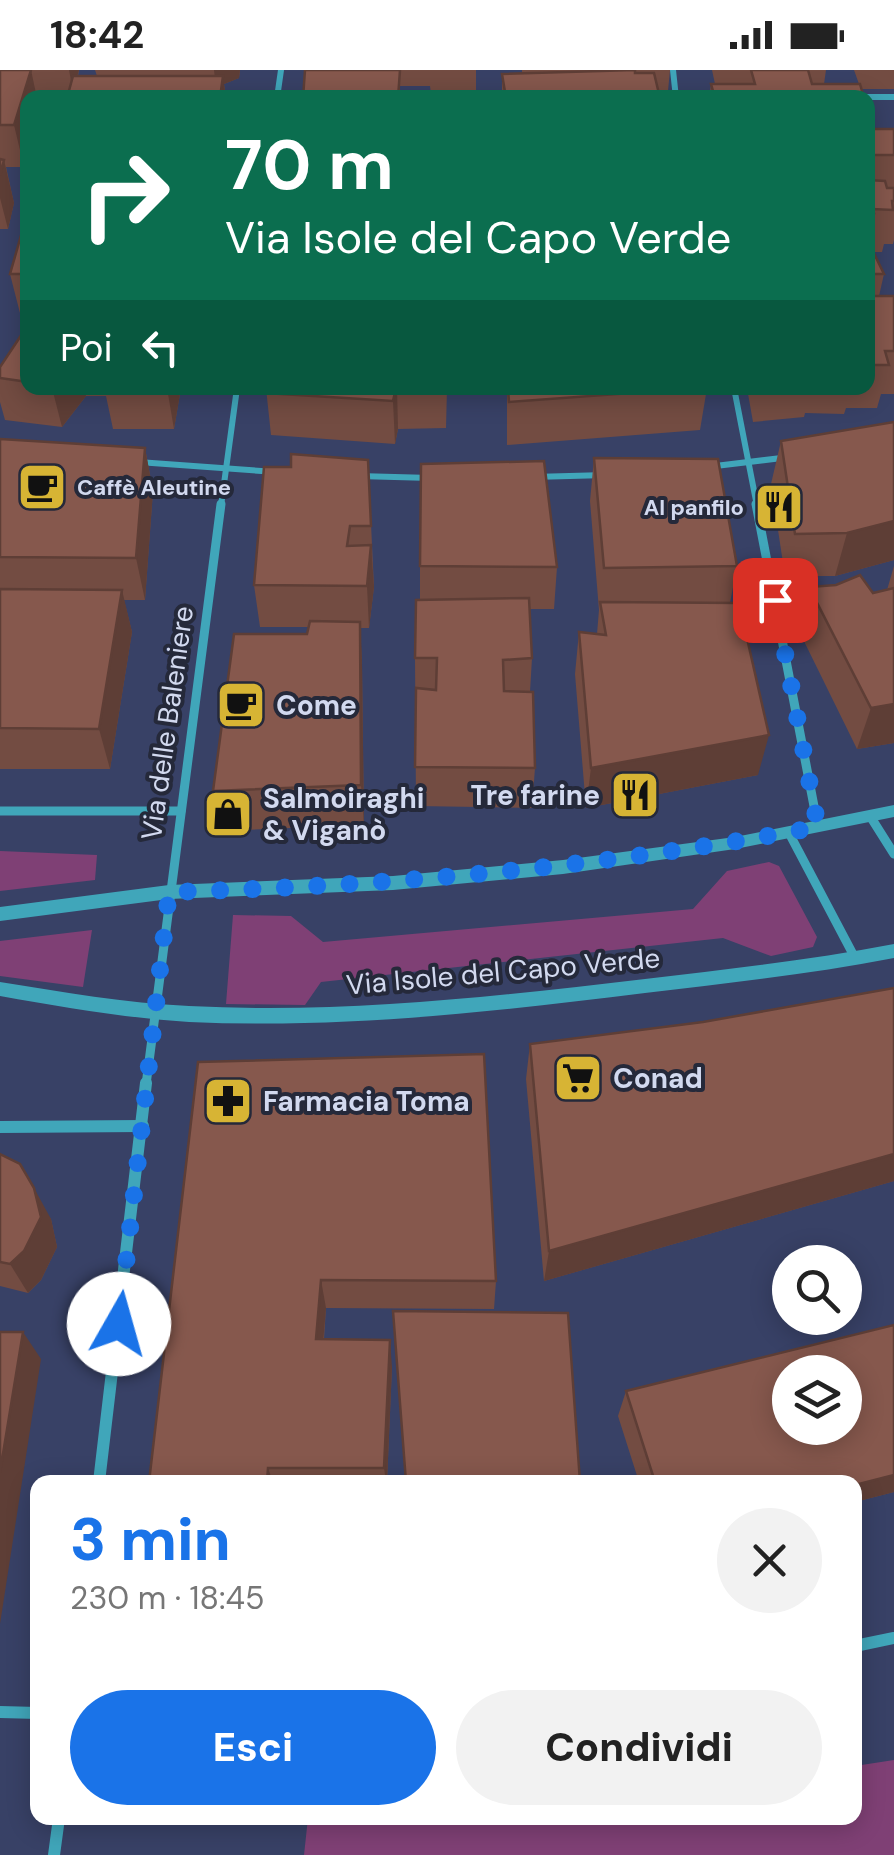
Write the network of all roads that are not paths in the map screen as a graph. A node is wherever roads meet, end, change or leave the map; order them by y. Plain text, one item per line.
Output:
1 (236, 395) edge
2 (735, 395) edge
3 (801, 455) edge
4 (130, 461) edge
5 (748, 463) junction
6 (226, 468) junction
7 (695, 469) edge
8 (292, 473) edge
9 (622, 474) edge
10 (347, 476) edge
11 (514, 477) edge
12 (440, 478) edge
13 (0, 811) edge
14 (181, 811) junction
15 (894, 811) edge
16 (870, 816) junction
17 (818, 827) junction
18 (789, 833) junction
19 (894, 854) edge
20 (169, 892) junction
21 (0, 914) edge
22 (894, 951) edge
23 (855, 958) junction
24 (0, 988) edge
25 (155, 1012) junction
26 (143, 1126) junction
27 (0, 1127) edge
28 (100, 1475) edge
29 (894, 1638) edge
30 (862, 1645) edge
31 (0, 1712) edge
32 (30, 1713) edge
33 (58, 1825) edge
34 (54, 1855) edge

1 - 6 street, Via delle Baleniere
2 - 5 street
3 - 5 street
4 - 6 street
5 - 7 street
5 - 17 street
6 - 8 street
6 - 14 street, Via delle Baleniere
9 - 11 street
10 - 12 street
13 - 14 street
14 - 20 street, Via delle Baleniere
15 - 16 street
16 - 17 street
16 - 19 street
17 - 18 street
18 - 20 street
18 - 23 street
20 - 21 street
20 - 25 street, Via delle Baleniere
22 - 23 street, Via Isole del Capo Verde
23 - 25 street, Via Isole del Capo Verde
24 - 25 street, Via Isole del Capo Verde
25 - 26 street, Via delle Baleniere
26 - 27 street
26 - 28 street, Via delle Baleniere
29 - 30 street
31 - 32 street
33 - 34 street

